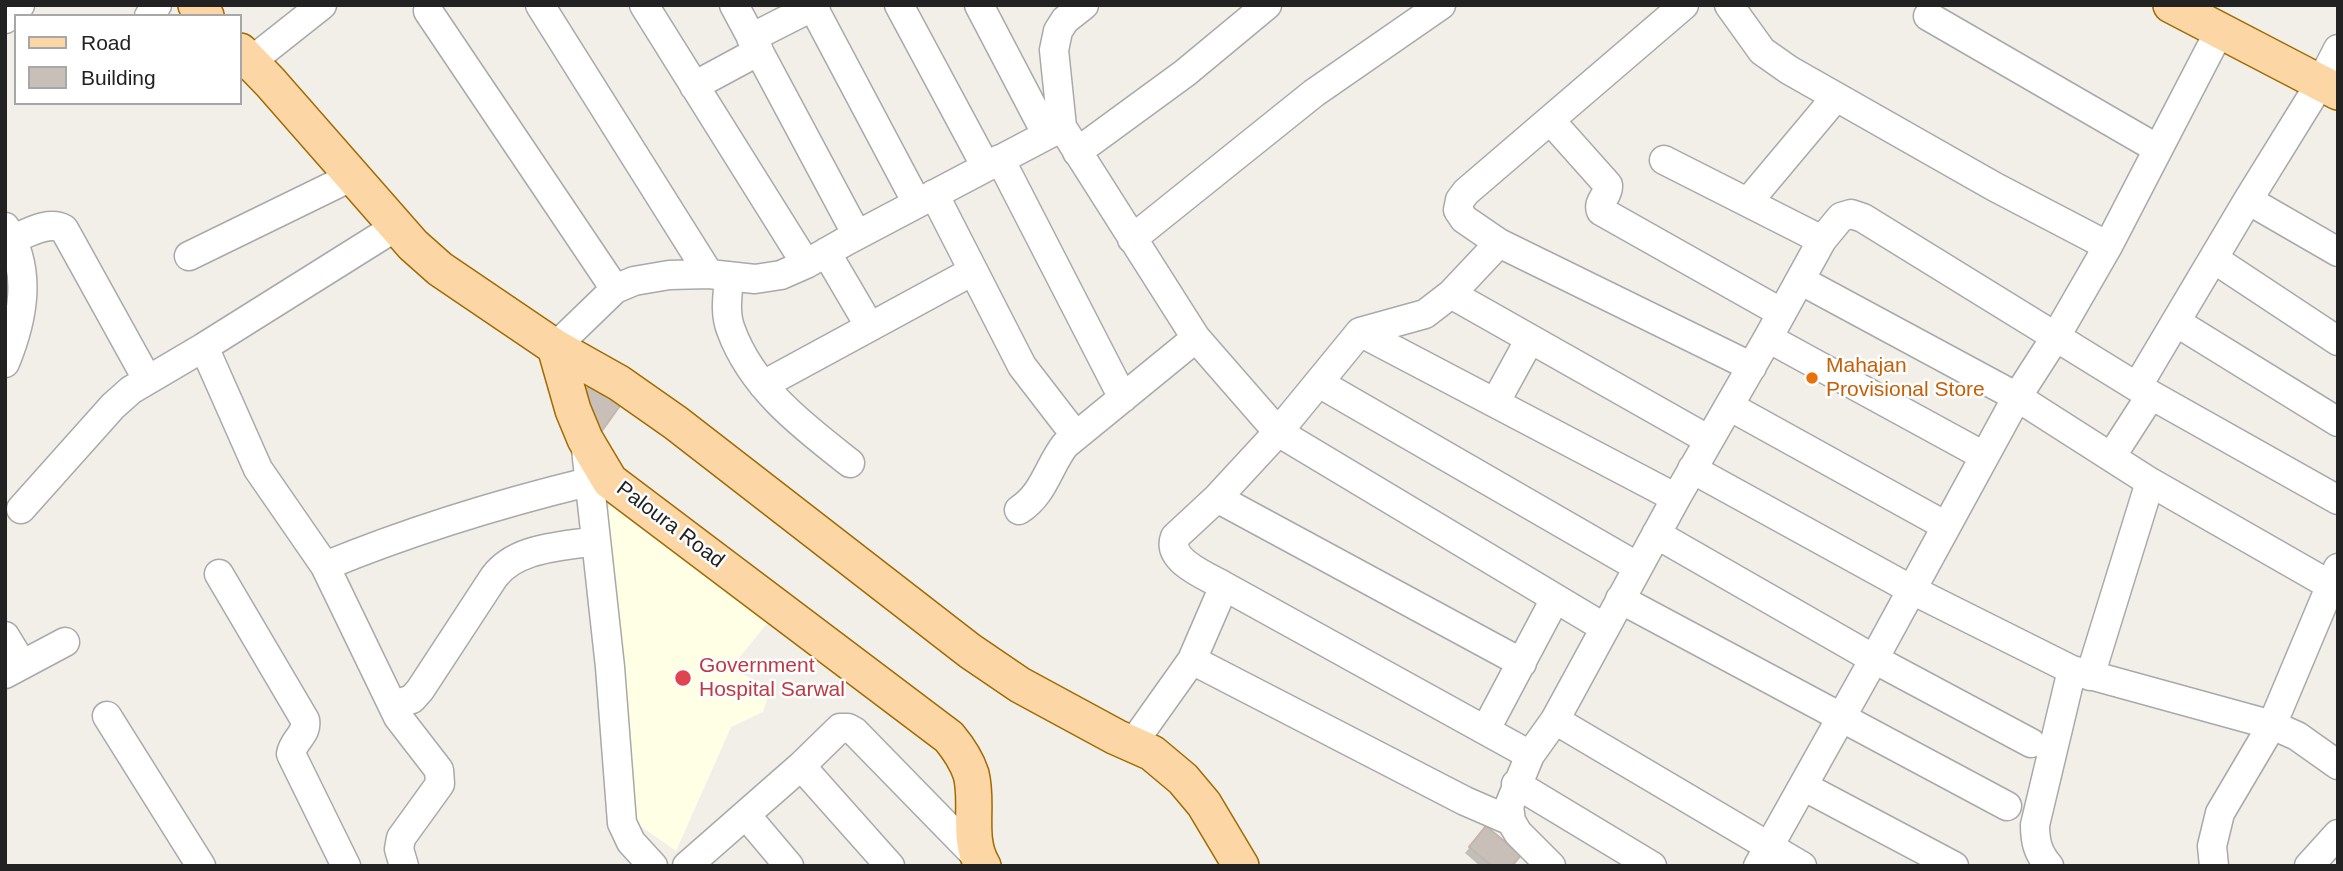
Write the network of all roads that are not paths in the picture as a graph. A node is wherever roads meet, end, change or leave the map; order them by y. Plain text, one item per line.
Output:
1 (20, 5) edge
2 (322, 5) edge
3 (540, 5) edge
4 (644, 5) edge
5 (734, 5) edge
6 (898, 5) edge
7 (979, 5) edge
8 (1267, 5) edge
9 (1441, 5) edge
10 (1684, 5) edge
11 (1729, 5) edge
12 (2171, 5) edge
13 (813, 6) edge
14 (1073, 9) edge
15 (428, 11) dead end
16 (1928, 16) dead end
17 (5, 19) edge
18 (2220, 30) junction
19 (755, 45) junction
20 (2338, 49) edge
21 (245, 56) edge
22 (694, 86) junction
23 (2330, 87) edge
24 (1836, 97) junction
25 (1550, 120) junction
26 (1055, 131) junction
27 (2158, 149) junction
28 (1077, 152) junction
29 (1664, 160) dead end
30 (993, 163) junction
31 (353, 177) junction
32 (926, 199) junction
33 (2248, 200) junction
34 (1748, 202) junction
35 (397, 226) junction
36 (9, 233) edge
37 (857, 235) junction
38 (1132, 239) junction
39 (1822, 240) junction
40 (1499, 243) junction
41 (2108, 246) junction
42 (2338, 252) edge
43 (189, 256) dead end
44 (816, 258) junction
45 (2214, 259) junction
46 (973, 271) junction
47 (719, 275) junction
48 (1800, 281) junction
49 (615, 289) junction
50 (14, 290) edge
51 (1451, 294) junction
52 (1782, 313) junction
53 (2176, 322) junction
54 (870, 327) junction
55 (1360, 332) junction
56 (1196, 338) junction
57 (1768, 338) junction
58 (2055, 338) junction
59 (1530, 339) junction
60 (2338, 341) edge
61 (204, 347) junction
62 (555, 347) junction
63 (5, 363) edge
64 (1752, 367) junction
65 (147, 379) junction
66 (1319, 383) junction
67 (763, 385) junction
68 (2144, 391) junction
69 (2017, 397) junction
70 (1123, 398) junction
71 (1495, 403) junction
72 (1729, 405) junction
73 (2338, 422) edge
74 (1278, 432) junction
75 (1076, 436) junction
76 (585, 439) junction
77 (1709, 440) junction
78 (1984, 456) junction
79 (2111, 457) junction
80 (850, 463) dead end
81 (1692, 468) junction
82 (588, 482) junction
83 (2150, 482) junction
84 (1217, 498) junction
85 (1676, 498) junction
86 (2338, 500) edge
87 (21, 509) dead end
88 (1019, 510) dead end
89 (1946, 526) junction
90 (1656, 534) junction
91 (595, 541) junction
92 (325, 566) junction
93 (1638, 567) junction
94 (219, 574) dead end
95 (2334, 576) edge
96 (1224, 586) junction
97 (1912, 590) junction
98 (1555, 599) junction
99 (1620, 599) junction
100 (1605, 628) junction
101 (5, 636) edge
102 (65, 642) dead end
103 (1874, 659) junction
104 (1192, 660) junction
105 (1522, 663) junction
106 (14, 669) edge
107 (2081, 673) junction
108 (394, 705) junction
109 (107, 716) dead end
110 (1841, 718) junction
111 (1555, 720) junction
112 (2273, 725) junction
113 (1486, 729) junction
114 (1133, 743) junction
115 (2031, 743) dead end
116 (1530, 755) junction
117 (2338, 765) edge
118 (801, 766) junction
119 (1516, 784) junction
120 (1803, 786) junction
121 (2007, 806) dead end
122 (746, 815) junction
123 (1510, 821) junction
124 (2335, 842) edge
125 (1763, 856) edge
126 (981, 862) edge
127 (201, 866) edge
128 (346, 866) edge
129 (404, 866) edge
130 (653, 866) edge
131 (687, 866) edge
132 (789, 866) edge
133 (890, 866) edge
134 (1241, 866) edge
135 (1551, 866) edge
136 (1652, 866) edge
137 (1802, 866) edge
138 (1954, 866) edge
139 (2049, 866) edge
140 (2214, 866) edge
141 (2309, 866) edge

1 - 17 street
2 - 21 street
3 - 47 street
4 - 22 street
5 - 19 street
6 - 30 street
7 - 26 street
8 - 28 street
9 - 38 street
10 - 25 street
11 - 24 street
12 - 18 main road
13 - 19 street
13 - 32 street
14 - 26 street
15 - 49 street
16 - 27 street
18 - 23 main road
18 - 27 street
19 - 22 street
19 - 37 street
20 - 23 street
21 - 31 main road
22 - 44 street
23 - 33 street
24 - 34 street
24 - 41 street
25 - 40 street
25 - 52 street
26 - 28 street
26 - 30 street
27 - 41 street
28 - 38 street
29 - 34 street
30 - 32 street
30 - 70 street
31 - 35 main road
31 - 43 street
32 - 37 street
32 - 46 street
33 - 42 street
33 - 45 street
34 - 39 street
35 - 61 street
35 - 62 main road
36 - 50 street
36 - 65 street
37 - 44 street
38 - 56 street
39 - 48 street
39 - 58 street
40 - 51 street
40 - 64 street
41 - 58 street
44 - 47 street
44 - 54 street
45 - 53 street
45 - 60 street
46 - 54 street
46 - 75 street
47 - 49 street
47 - 67 street
48 - 52 street
48 - 69 street
49 - 62 street
50 - 63 street
51 - 55 street
51 - 59 street
52 - 57 street
53 - 68 street
53 - 73 street
54 - 67 street
55 - 66 street
55 - 71 street
56 - 70 street
56 - 74 street
57 - 64 street
57 - 78 street
58 - 68 street
58 - 69 street
59 - 71 street
59 - 77 street
61 - 65 street
61 - 92 street
62 - 76 main road, Paloura Road
62 - 114 main road
64 - 72 street
65 - 87 street
66 - 74 street
66 - 93 street
67 - 80 street
68 - 79 street
68 - 86 street
69 - 78 street
69 - 79 street
70 - 75 street
71 - 85 street
72 - 77 street
72 - 89 street
74 - 84 street
74 - 98 street
75 - 88 street
76 - 82 street
76 - 126 main road, Paloura Road
77 - 81 street
78 - 89 street
79 - 83 street
81 - 85 street
81 - 97 street
82 - 91 street
82 - 92 street
83 - 95 street
83 - 107 street
84 - 96 street
84 - 105 street
85 - 90 street
89 - 97 street
90 - 93 street
90 - 103 street
91 - 108 street
91 - 130 street
92 - 108 street
93 - 99 street
94 - 128 street
95 - 112 street
96 - 104 street
96 - 113 street
97 - 103 street
97 - 107 street
98 - 100 street
98 - 105 street
99 - 100 street
99 - 110 street
100 - 111 street
101 - 106 street
102 - 106 street
103 - 110 street
103 - 115 street
104 - 114 street
104 - 123 street
105 - 113 street
107 - 112 street
107 - 139 street
108 - 129 street
109 - 127 street
110 - 120 street
110 - 121 street
111 - 116 street
111 - 125 street
112 - 117 street
112 - 140 street
113 - 116 street
114 - 134 main road
116 - 119 street
118 - 122 street
118 - 126 street
118 - 133 street
119 - 123 street
119 - 136 street
120 - 125 street
120 - 138 street
122 - 131 street
122 - 132 street
123 - 135 street
124 - 141 street
125 - 137 street

